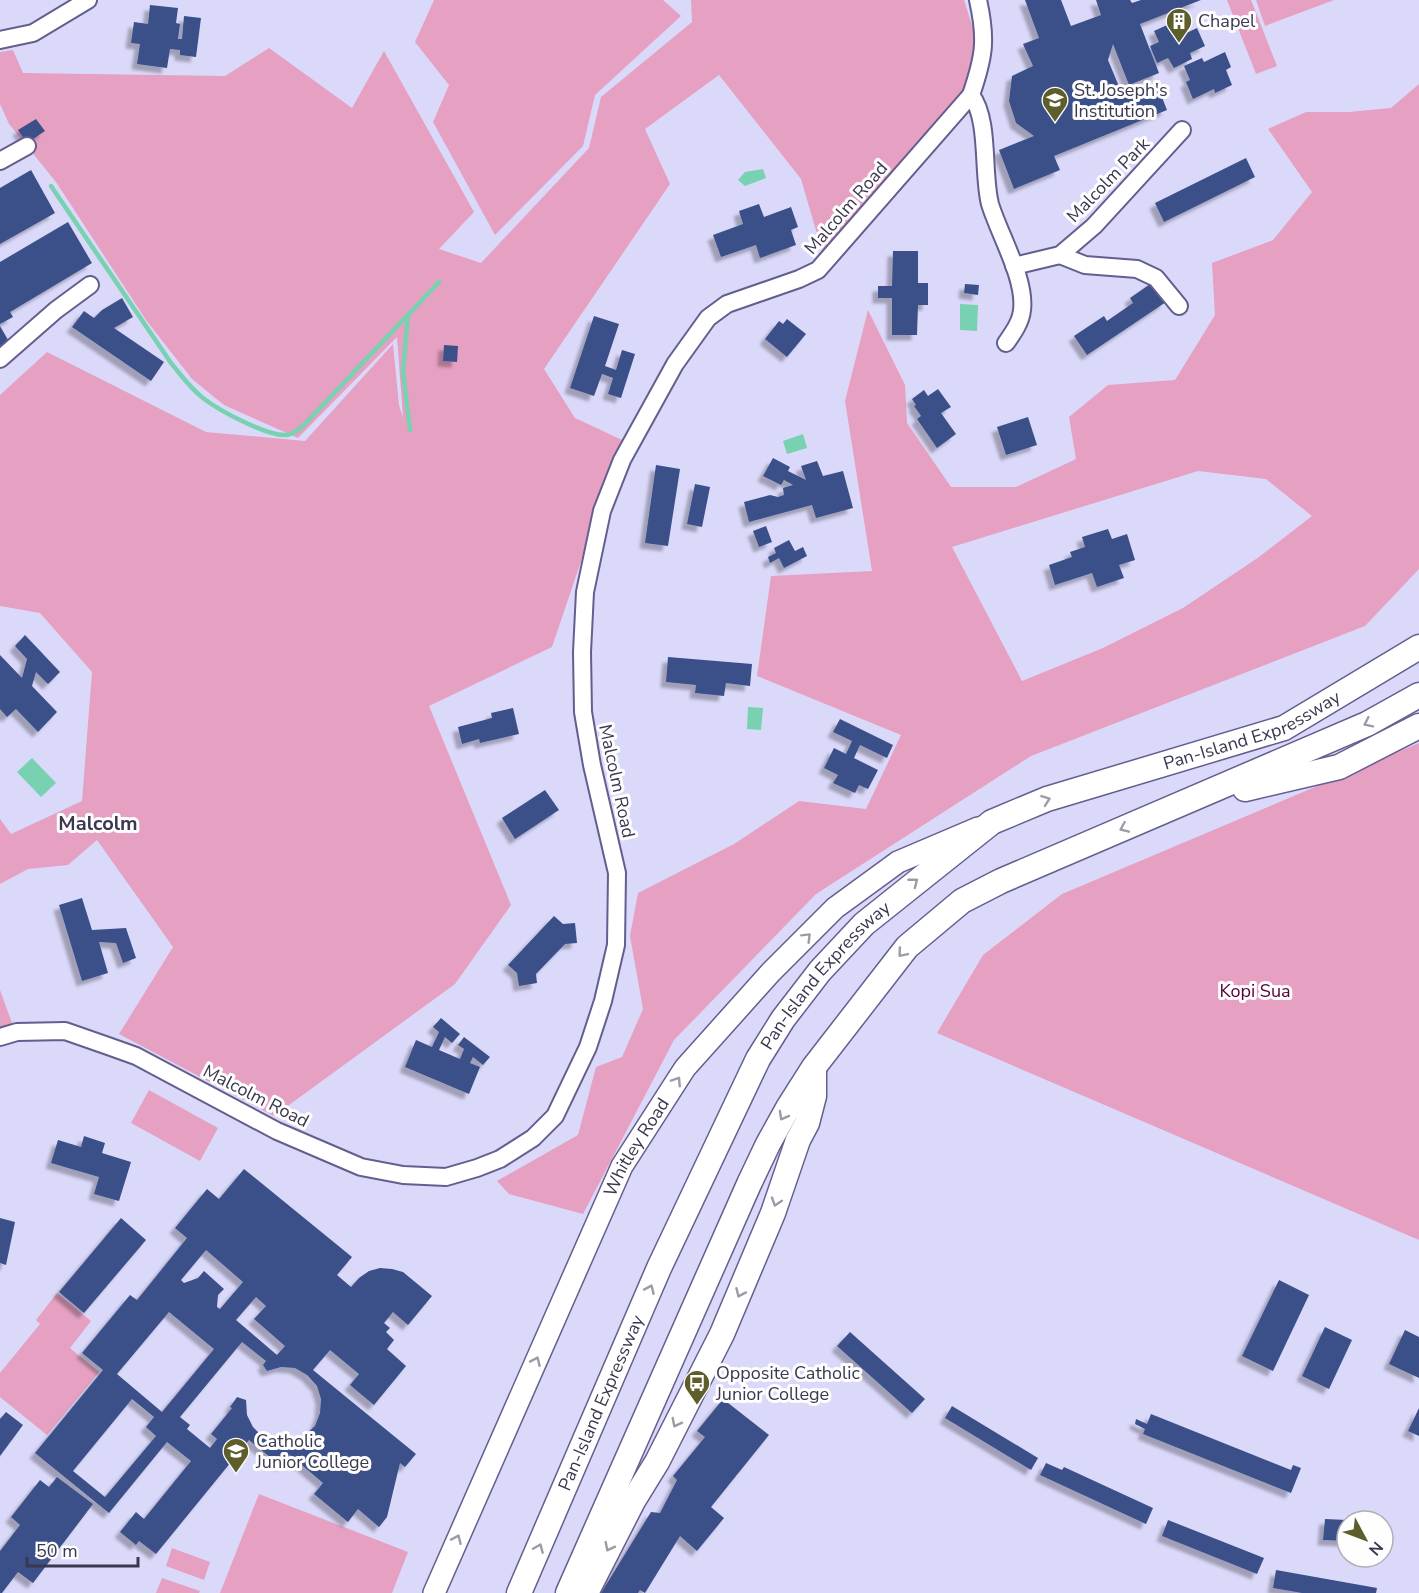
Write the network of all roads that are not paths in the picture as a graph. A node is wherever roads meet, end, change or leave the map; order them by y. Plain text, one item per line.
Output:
1 (88, 0) edge
2 (978, 0) edge
3 (0, 40) edge
4 (971, 95) junction
5 (1182, 130) dead end
6 (27, 146) dead end
7 (0, 161) edge
8 (1060, 255) junction
9 (1014, 266) junction
10 (90, 285) dead end
11 (1179, 306) dead end
12 (1006, 343) dead end
13 (0, 359) edge
14 (1419, 647) edge
15 (1419, 695) edge
16 (1419, 726) edge
17 (1178, 805) junction
18 (992, 822) junction
19 (0, 1037) edge
20 (814, 1067) junction
21 (434, 1593) edge
22 (519, 1593) edge
23 (568, 1593) edge
24 (586, 1593) edge

1 - 3 street
2 - 4 street, Malcolm Road
4 - 9 street
4 - 19 street, Malcolm Road
5 - 8 street, Malcolm Park
6 - 7 street
8 - 9 street, Malcolm Park
8 - 11 street
9 - 12 street
10 - 13 street
18 -> 14 highway, Pan-Island Expressway
15 -> 17 highway
16 - 17 highway
17 -> 20 highway
21 -> 18 main road, Whitley Road
22 -> 18 highway, Pan-Island Expressway
20 -> 23 highway
20 -> 24 highway

